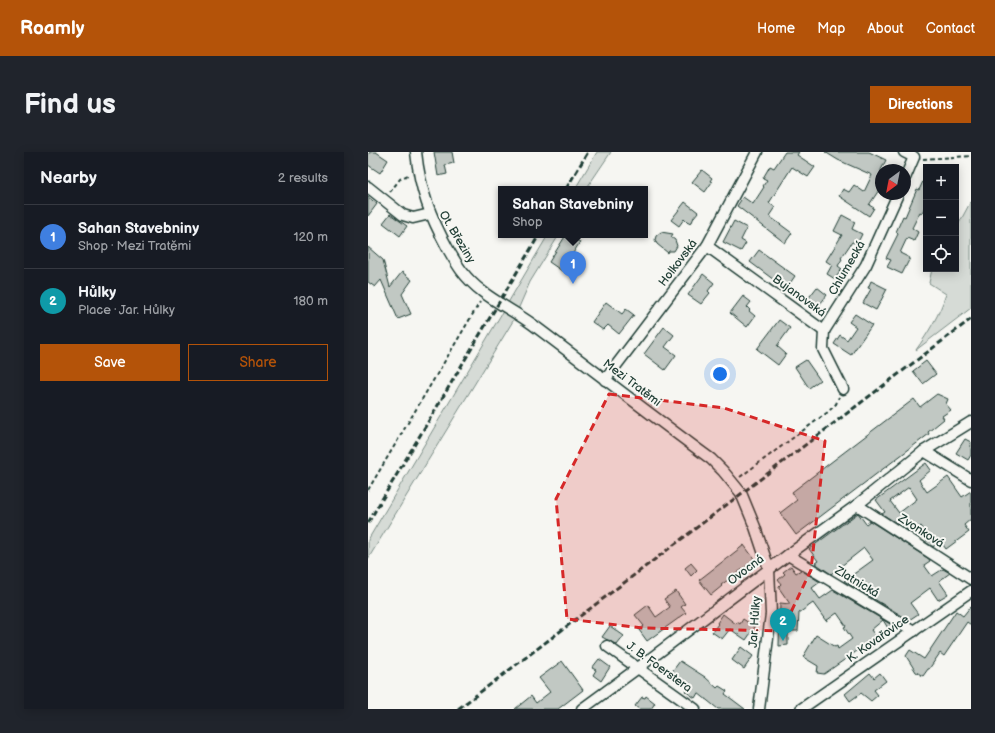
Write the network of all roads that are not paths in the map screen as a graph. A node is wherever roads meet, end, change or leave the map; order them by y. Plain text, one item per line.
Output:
1 (416, 152) edge
2 (757, 152) edge
3 (904, 152) edge
4 (911, 165) edge
5 (368, 187) edge
6 (895, 200) edge
7 (430, 214) junction
8 (707, 246) junction
9 (499, 303) joint
10 (824, 331) junction
11 (605, 380) junction
12 (843, 389) road end
13 (971, 422) edge
14 (924, 451) junction
15 (971, 480) edge
16 (741, 493) joint
17 (857, 505) junction
18 (788, 555) junction
19 (769, 569) junction
20 (971, 580) edge
21 (971, 591) edge
22 (914, 631) junction
23 (607, 646) dead end
24 (638, 668) junction
25 (582, 709) edge
26 (695, 709) edge
27 (759, 709) edge
28 (801, 709) edge

1 - 7 street
2 - 8 street, Holkovská
3 - 4 street
5 - 7 street, Ot. Březiny
6 - 10 street, Chlumecká
7 - 9 street, Ot. Březiny
8 - 10 street, Bujanovská
8 - 11 street, Holkovská
9 - 11 street, Mezi Tratěmi
10 - 12 street, Bujanovská
11 - 16 street, Mezi Tratěmi
13 - 14 street, Ovocná
14 - 15 street
14 - 17 street, Ovocná
16 - 19 street, Jar. Hůlky
17 - 18 street, Ovocná
17 - 20 street, Zvonková
18 - 19 street, Ovocná
18 - 22 street, Zlatnická
19 - 24 street, Ovocná
19 - 27 street, Jar. Hůlky
21 - 22 street, K. Kovařovice
22 - 28 street, K. Kovařovice
23 - 24 street, J. B. Foerstera
24 - 25 street, Ovocná
24 - 26 street, J. B. Foerstera

